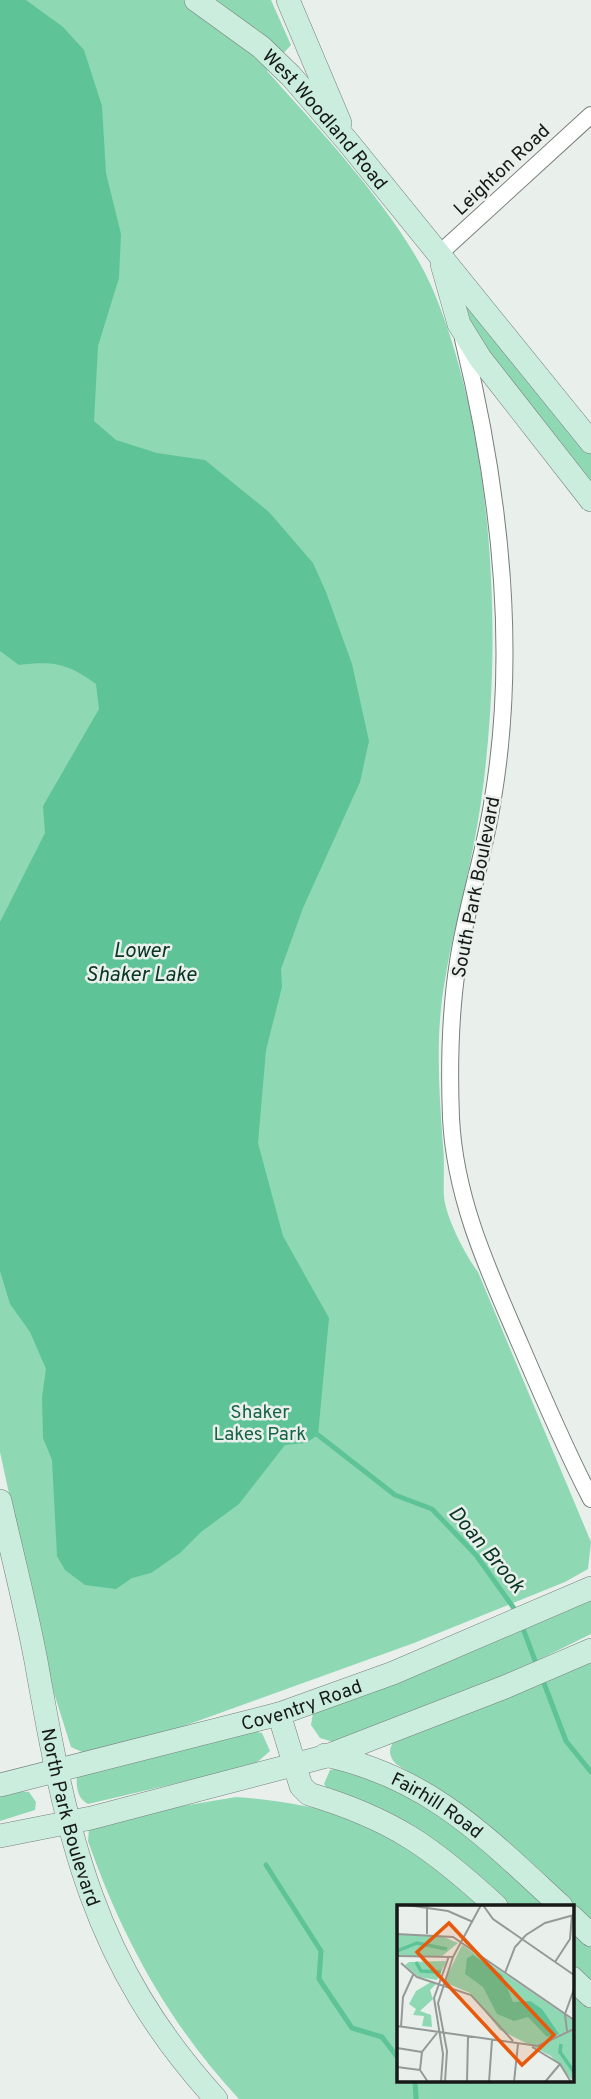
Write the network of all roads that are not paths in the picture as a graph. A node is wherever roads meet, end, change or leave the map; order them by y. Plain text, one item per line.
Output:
1 (196, 0) edge
2 (288, 0) edge
3 (591, 115) edge
4 (348, 142) junction
5 (439, 254) junction
6 (459, 324) junction
7 (560, 404) junction
8 (535, 427) junction
9 (591, 442) edge
10 (591, 500) edge
11 (591, 1499) edge
12 (0, 1501) edge
13 (591, 1588) edge
14 (585, 1652) edge
15 (279, 1714) junction
16 (327, 1756) junction
17 (293, 1759) junction
18 (55, 1769) junction
19 (0, 1784) edge
20 (67, 1822) junction
21 (0, 1836) edge
22 (495, 1905) edge
23 (560, 1905) edge
24 (574, 1919) edge
25 (591, 1935) edge
26 (574, 1980) edge
27 (591, 1996) edge
28 (216, 2099) edge

1 - 4 main road, West Woodland Road
2 - 4 main road
3 - 5 street, Leighton Road
4 - 5 main road, West Woodland Road
5 - 6 main road, South Park Boulevard
5 - 7 main road, West Woodland Road
6 - 8 main road
6 - 11 street, South Park Boulevard
7 - 8 main road
7 - 9 main road, West Woodland Road
8 - 10 main road
12 - 18 main road, North Park Boulevard
13 - 15 main road, Coventry Road
14 - 16 main road
15 - 17 main road, Fairhill Road
15 - 18 main road, Coventry Road
16 - 17 main road
16 - 23 main road, Fairhill Road
17 - 20 main road
17 - 22 main road, Fairhill Road
18 - 19 main road, Coventry Road
18 - 20 main road, North Park Boulevard
20 - 21 main road
20 - 28 main road, North Park Boulevard
24 - 25 main road
26 - 27 main road

